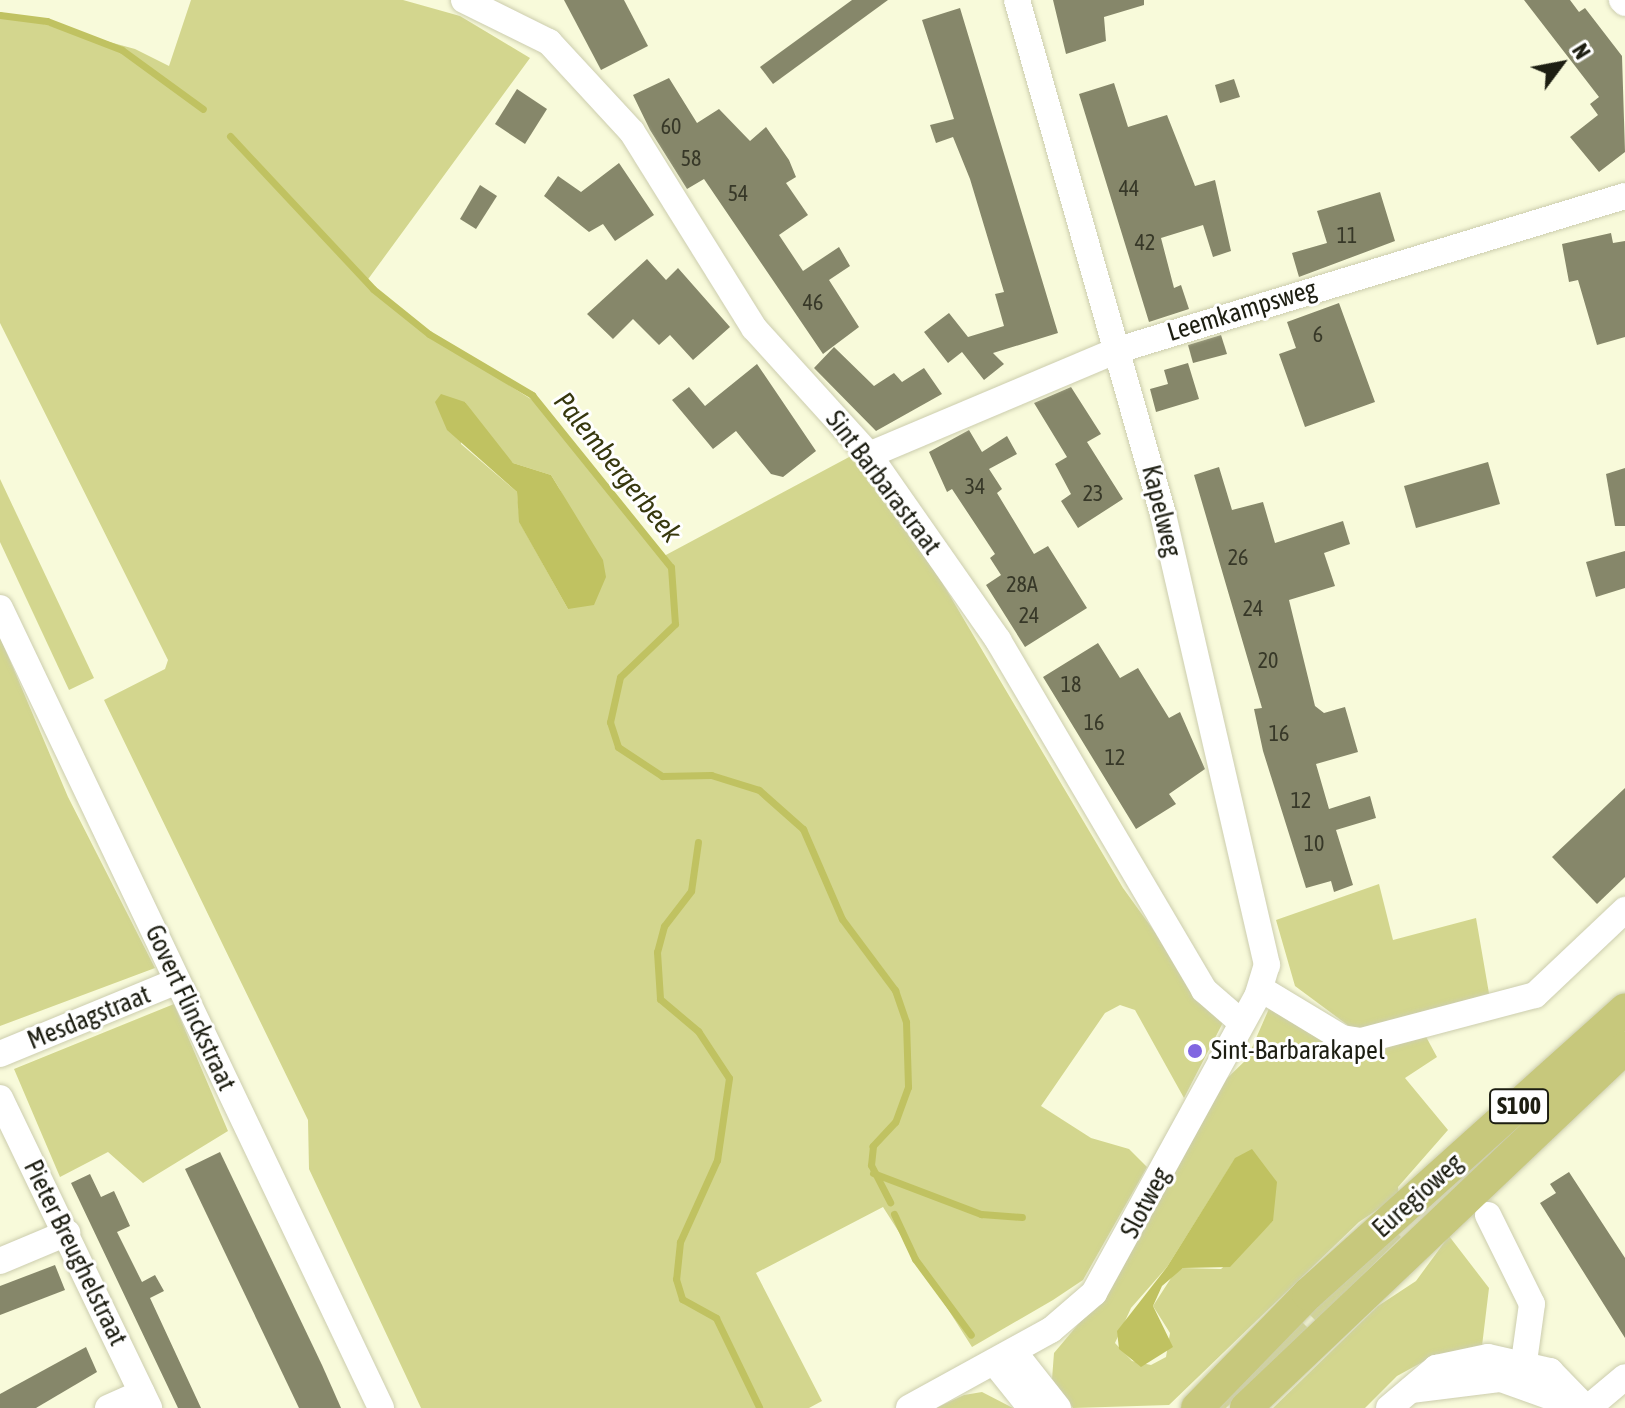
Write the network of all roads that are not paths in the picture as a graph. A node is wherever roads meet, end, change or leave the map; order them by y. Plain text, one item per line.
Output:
1 (1017, 0) edge
2 (480, 2) edge
3 (1625, 196) edge
4 (1118, 350) junction
5 (869, 455) junction
6 (0, 608) edge
7 (1625, 910) edge
8 (177, 981) junction
9 (1261, 989) junction
10 (1625, 1010) edge
11 (1242, 1023) junction
12 (1625, 1048) edge
13 (0, 1054) edge
14 (0, 1098) edge
15 (1488, 1215) dead end
16 (67, 1233) junction
17 (0, 1261) edge
18 (1004, 1357) junction
19 (1524, 1373) junction
20 (1625, 1377) edge
21 (1205, 1396) edge
22 (145, 1401) edge
23 (108, 1408) edge
24 (381, 1408) edge
25 (909, 1408) edge
26 (1031, 1408) edge
27 (1058, 1408) edge
28 (1177, 1408) edge
29 (1246, 1408) edge
30 (1389, 1408) edge
31 (1585, 1408) edge

1 - 4 street, Kapelweg
2 - 5 street, Sint Barbarastraat
3 - 4 street, Leemkampsweg
4 - 5 street, Leemkampsweg
4 - 9 street, Kapelweg
5 - 11 street, Sint Barbarastraat
6 - 8 street, Govert Flinckstraat
7 - 9 street
8 - 13 street, Mesdagstraat
8 - 24 street, Govert Flinckstraat
9 - 11 street, Kapelweg
10 - 21 main road, Euregioweg / S100
11 - 18 street, Slotweg
12 - 29 main road, Euregioweg / S100
14 - 16 street, Pieter Breughelstraat
15 - 19 street
16 - 17 street
16 - 22 street, Pieter Breughelstraat
18 - 25 street, Slotweg
18 - 26 street
18 - 27 street
19 - 30 street
19 - 31 street
20 - 31 street
21 - 28 main road, Euregioweg / S100
22 - 23 street

